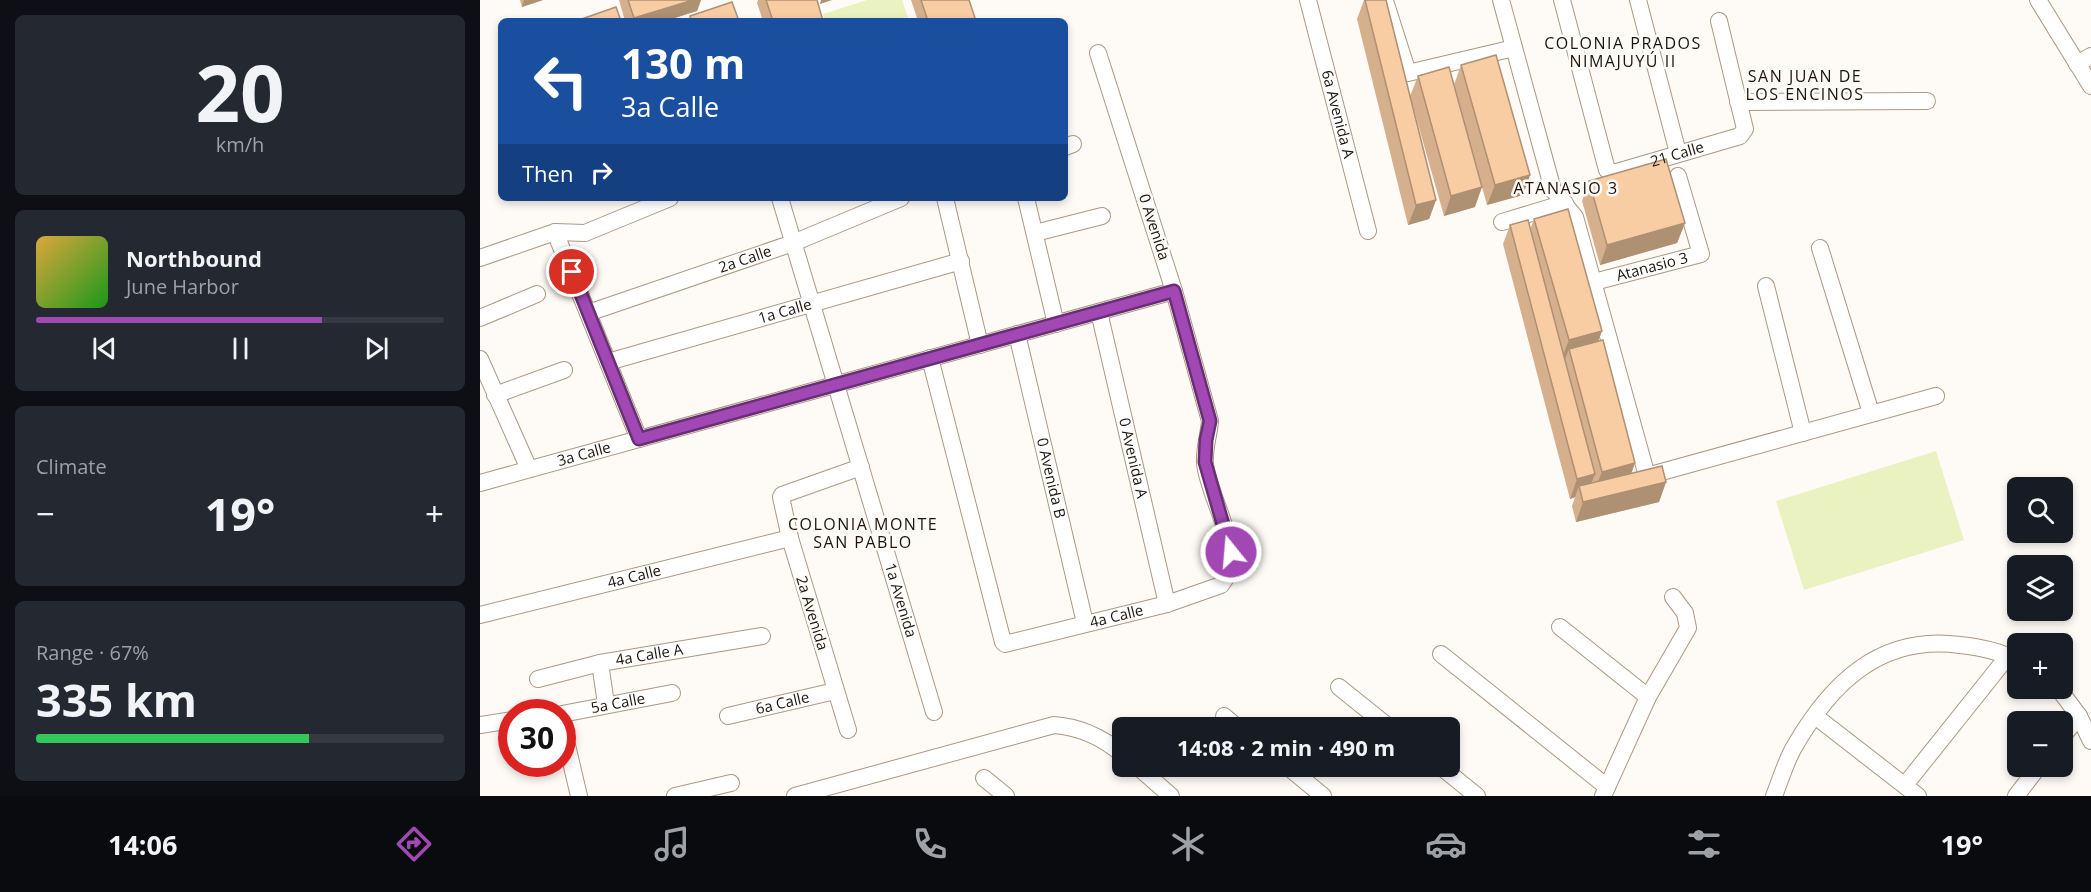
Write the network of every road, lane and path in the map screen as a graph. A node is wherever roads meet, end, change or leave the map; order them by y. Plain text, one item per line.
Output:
1 (1308, 0) edge
2 (1385, 0) edge
3 (1501, 0) edge
4 (1562, 0) edge
5 (1638, 0) edge
6 (2042, 1) edge
7 (1719, 21) dead end
8 (1514, 48) junction
9 (1098, 53) dead end
10 (2084, 60) edge
11 (2091, 86) edge
12 (1927, 101) dead end
13 (1738, 102) junction
14 (1678, 153) junction
15 (1678, 176) dead end
16 (663, 201) edge
17 (781, 201) edge
18 (894, 201) edge
19 (946, 201) edge
20 (1027, 201) edge
21 (1565, 203) junction
22 (1102, 216) dead end
23 (1502, 222) dead end
24 (1368, 231) dead end
25 (555, 232) junction
26 (1035, 233) junction
27 (793, 243) junction
28 (1820, 248) dead end
29 (480, 258) edge
30 (961, 261) junction
31 (1594, 282) junction
32 (1766, 286) dead end
33 (1174, 291) junction
34 (537, 294) dead end
35 (812, 304) junction
36 (1099, 312) junction
37 (588, 313) junction
38 (480, 318) edge
39 (1056, 324) junction
40 (1017, 334) junction
41 (981, 345) junction
42 (930, 358) junction
43 (480, 359) edge
44 (608, 362) junction
45 (564, 370) dead end
46 (836, 384) junction
47 (495, 395) junction
48 (1936, 396) dead end
49 (1871, 413) junction
50 (1803, 433) junction
51 (639, 439) junction
52 (861, 467) junction
53 (529, 469) junction
54 (480, 483) edge
55 (790, 538) junction
56 (1226, 578) joint
57 (1673, 597) dead end
58 (1167, 604) junction
59 (480, 615) edge
60 (1084, 623) junction
61 (1560, 627) dead end
62 (762, 636) dead end
63 (1441, 654) dead end
64 (2007, 656) edge
65 (600, 663) junction
66 (2007, 665) edge
67 (538, 679) dead end
68 (1339, 687) dead end
69 (835, 691) junction
70 (672, 693) dead end
71 (1648, 697) junction
72 (2066, 699) edge
73 (606, 704) junction
74 (576, 711) edge
75 (934, 712) dead end
76 (728, 716) dead end
77 (1815, 716) junction
78 (2079, 716) junction
79 (1376, 717) edge
80 (498, 722) edge
81 (2073, 723) edge
82 (480, 724) edge
83 (848, 730) dead end
84 (2091, 741) edge
85 (1112, 745) edge
86 (575, 777) edge
87 (1149, 777) edge
88 (1300, 777) edge
89 (1454, 777) edge
90 (2031, 777) edge
91 (984, 778) dead end
92 (731, 783) dead end
93 (1905, 785) junction
94 (1605, 791) edge
95 (579, 796) edge
96 (675, 796) edge
97 (795, 796) edge
98 (1006, 796) edge
99 (1171, 796) edge
100 (1323, 796) edge
101 (1477, 796) edge
102 (1773, 796) edge
103 (1918, 796) edge
104 (2016, 796) edge

1 - 24 street, 6a Avenida A
2 - 8 street
3 - 8 street
4 - 14 street, 21 Calle
5 - 14 street
6 - 10 street
7 - 13 street
8 - 21 street
9 - 33 street, 0 Avenida
10 - 11 street
12 - 13 street
13 - 14 street, 21 Calle
15 - 31 street, Atanasio 3
16 - 25 street
17 - 27 street
18 - 27 street, 2a Calle
19 - 30 street
20 - 26 street
21 - 23 street
21 - 31 street
22 - 26 street
25 - 29 street
25 - 37 street
26 - 39 street
27 - 35 street
27 - 37 street, 2a Calle
28 - 49 street
30 - 35 street, 1a Calle
30 - 41 street
31 - 50 street
32 - 50 street
33 - 36 street, 3a Calle
33 - 56 street, 0 Avenida
34 - 38 street
35 - 44 street, 1a Calle
35 - 46 street
36 - 39 street, 3a Calle
36 - 58 street, 0 Avenida A
37 - 44 street
39 - 40 street, 3a Calle
40 - 41 street, 3a Calle
40 - 60 street, 0 Avenida B
41 - 42 street, 3a Calle
42 - 46 street, 3a Calle
42 - 60 street, 4a Calle
43 - 47 street
44 - 51 street
45 - 47 street
46 - 51 street, 3a Calle
46 - 52 street, 1a Avenida
47 - 53 street
48 - 49 street
49 - 50 street
51 - 53 street, 3a Calle
52 - 55 street, 2a Avenida
52 - 75 street, 1a Avenida
53 - 54 street, 3a Calle
55 - 59 street, 4a Calle
55 - 69 street, 2a Avenida
56 - 58 street, 4a Calle
57 - 71 street
58 - 60 street, 4a Calle
61 - 71 street
62 - 65 street, 4a Calle A
63 - 94 street
64 - 77 street
65 - 67 street, 4a Calle A
65 - 73 street
66 - 93 street
68 - 79 street
69 - 76 street, 6a Calle
69 - 83 street, 2a Avenida
70 - 73 street, 5a Calle
71 - 94 street
72 - 78 street
73 - 74 street, 5a Calle
77 - 93 street
77 - 102 street
78 - 81 street
78 - 84 street
80 - 82 street
85 - 97 street
86 - 95 street
87 - 99 street
88 - 100 street
89 - 101 street
90 - 104 street
91 - 98 street
92 - 96 street
93 - 103 street

